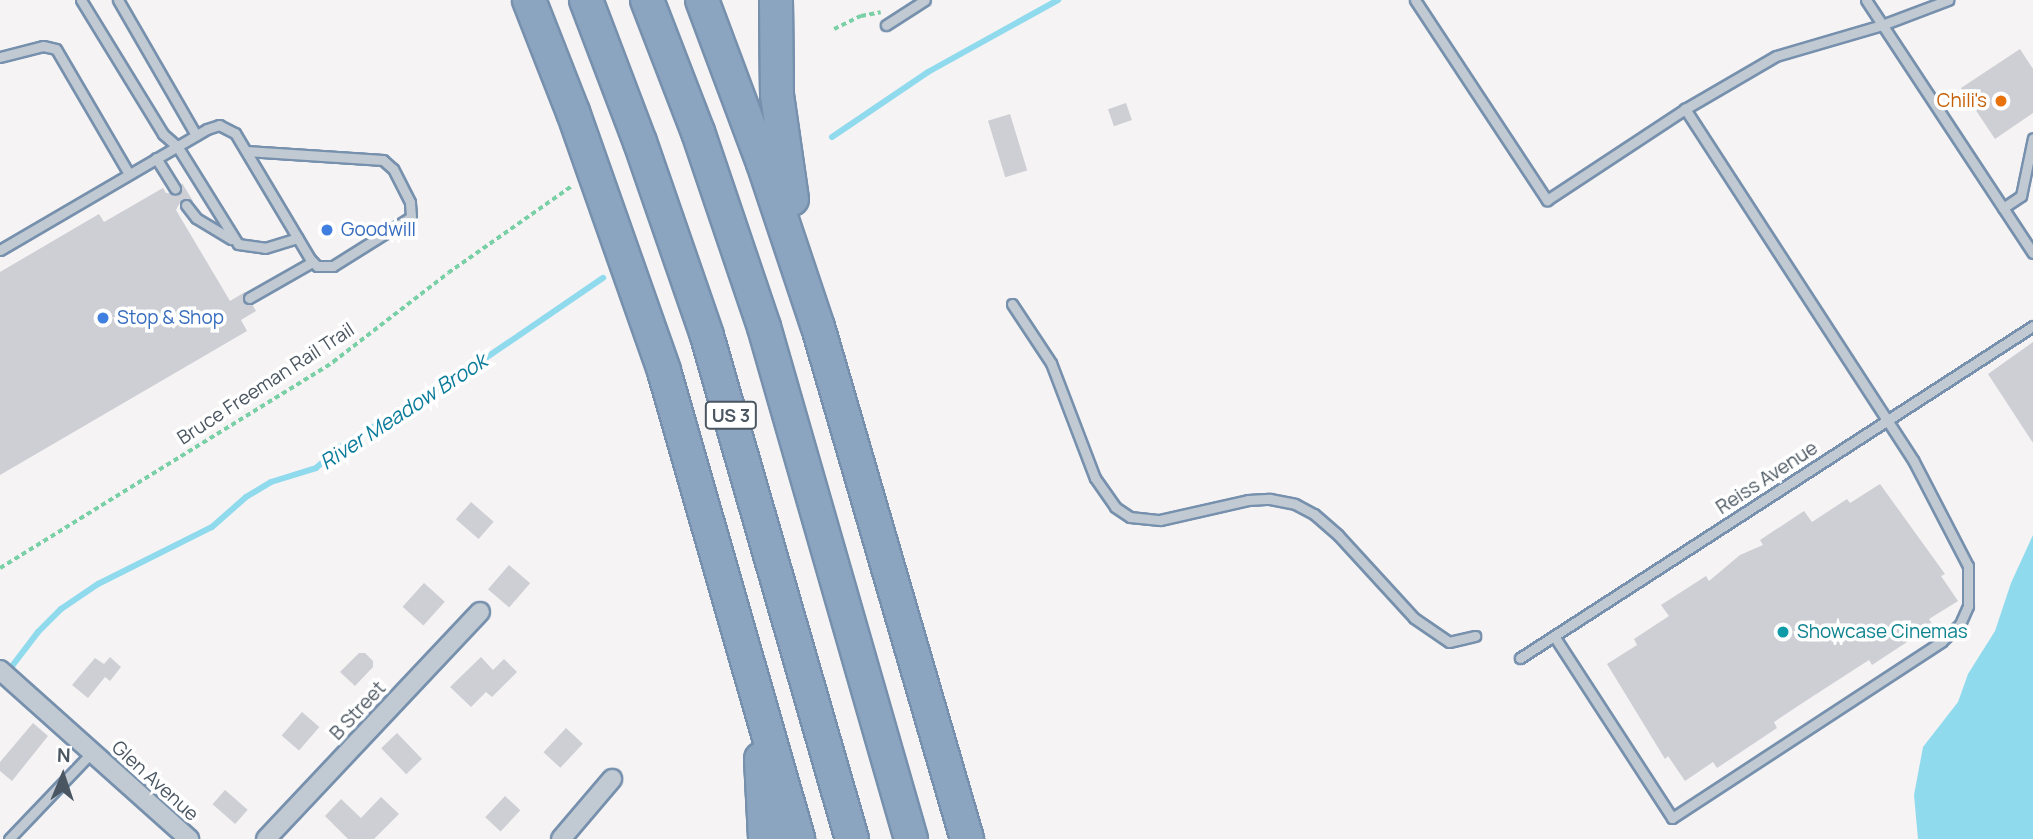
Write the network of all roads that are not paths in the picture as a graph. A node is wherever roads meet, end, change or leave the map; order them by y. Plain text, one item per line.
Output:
1 (81, 0) edge
2 (118, 0) edge
3 (529, 0) edge
4 (586, 0) edge
5 (647, 0) edge
6 (702, 0) edge
7 (776, 0) edge
8 (925, 0) edge
9 (1415, 0) edge
10 (1866, 0) edge
11 (1948, 0) edge
12 (886, 25) dead end
13 (1882, 25) junction
14 (0, 57) edge
15 (1685, 108) junction
16 (196, 135) junction
17 (2033, 138) edge
18 (177, 146) junction
19 (246, 151) junction
20 (156, 158) junction
21 (129, 174) junction
22 (175, 188) dead end
23 (186, 205) dead end
24 (2003, 208) junction
25 (298, 238) junction
26 (238, 244) junction
27 (0, 250) edge
28 (2033, 253) edge
29 (312, 262) junction
30 (249, 298) dead end
31 (1012, 304) dead end
32 (2033, 326) edge
33 (818, 327) junction
34 (1887, 421) junction
35 (480, 611) dead end
36 (740, 636) junction
37 (1475, 636) dead end
38 (1553, 636) junction
39 (914, 656) junction
40 (1520, 658) dead end
41 (7, 676) edge
42 (92, 752) junction
43 (612, 779) dead end
44 (9, 839) edge
45 (189, 839) edge
46 (266, 839) edge
47 (561, 839) edge
48 (765, 839) edge
49 (798, 839) edge
50 (852, 839) edge
51 (911, 839) edge
52 (967, 839) edge
53 (984, 839) edge

1 - 18 lane
2 - 16 lane
3 - 36 highway
4 - 50 highway, US 3
5 - 51 highway, US 3
6 - 33 highway
7 - 33 highway
8 - 12 lane
9 - 15 lane
10 - 13 lane
11 - 13 lane
13 - 15 lane
13 - 24 lane
14 - 21 lane
15 - 34 lane
16 - 18 lane
16 - 19 lane
17 - 24 lane
18 - 20 lane
18 - 26 lane
19 - 25 lane
19 - 29 lane
20 - 21 lane
20 - 22 lane
21 - 27 lane
23 - 26 lane
24 - 28 lane
25 - 26 lane
25 - 29 lane
29 - 30 lane
31 - 37 lane
32 - 34 lane, Reiss Avenue
33 - 39 highway
34 - 38 lane, Reiss Avenue
34 - 38 lane
35 - 46 street, B Street
36 - 48 highway
36 - 49 highway
38 - 40 lane, Reiss Avenue
39 - 52 highway
39 - 53 highway
41 - 42 street, Glen Avenue
42 - 44 lane
42 - 45 street, Glen Avenue
43 - 47 street

